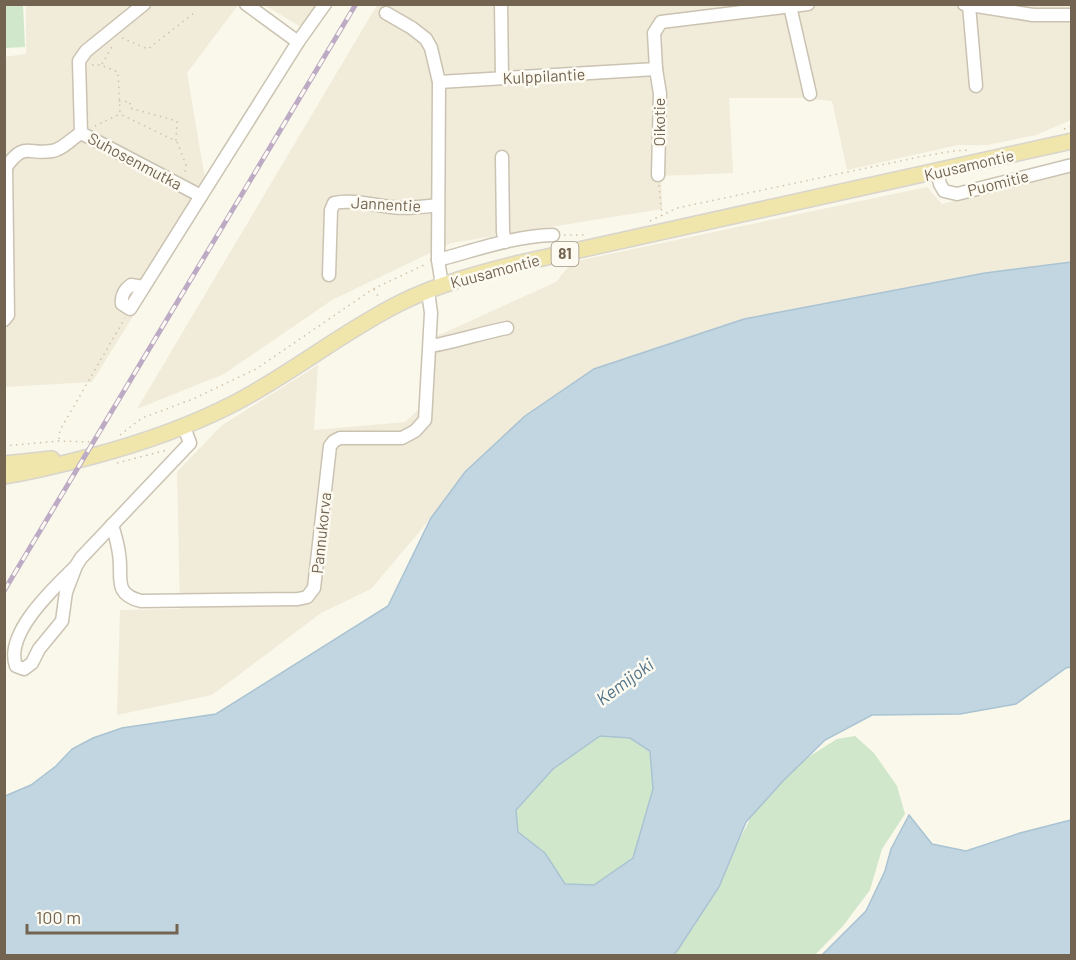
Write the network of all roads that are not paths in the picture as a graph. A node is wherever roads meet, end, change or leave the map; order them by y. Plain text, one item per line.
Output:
1 (144, 4) edge
2 (246, 4) edge
3 (325, 4) edge
4 (501, 4) edge
5 (808, 4) edge
6 (964, 4) edge
7 (969, 5) edge
8 (790, 6) junction
9 (758, 7) edge
10 (386, 13) dead end
11 (1071, 15) edge
12 (298, 42) junction
13 (656, 69) junction
14 (502, 78) junction
15 (439, 82) junction
16 (976, 86) dead end
17 (810, 94) dead end
18 (81, 133) junction
19 (1067, 135) edge
20 (502, 157) dead end
21 (1071, 165) edge
22 (937, 172) junction
23 (658, 175) road end
24 (201, 196) junction
25 (438, 205) junction
26 (553, 235) road end
27 (505, 242) junction
28 (438, 260) junction
29 (329, 275) dead end
30 (435, 288) junction
31 (6, 293) edge
32 (130, 309) road end
33 (4, 320) edge
34 (507, 328) dead end
35 (430, 346) junction
36 (184, 427) junction
37 (93, 449) junction
38 (4, 464) edge
39 (4, 476) edge
40 (112, 525) junction
41 (76, 566) junction

1 - 18 street, Suhosenmutka
2 - 12 street
3 - 12 street, Suhosenmutka
4 - 14 street
5 - 8 street
6 - 7 street
7 - 11 street
7 - 16 street
8 - 9 street
8 - 17 street
9 - 13 street
10 - 15 street
12 - 24 street, Suhosenmutka
13 - 14 street, Kulppilantie
13 - 23 street, Oikotie
14 - 15 street, Kulppilantie
15 - 25 street
18 - 24 street, Suhosenmutka
18 - 31 street
19 - 22 main road, Kuusamontie / 81
20 - 27 street
21 - 22 street, Puomitie
22 - 30 main road, Kuusamontie / 81
24 - 32 street, Suhosenmutka
25 - 28 street
25 - 29 street, Jannentie
26 - 27 street
27 - 28 street
28 - 30 street
30 - 35 street, Pannukorva
30 - 36 main road, Kuusamontie / 81
31 - 33 street
34 - 35 street
35 - 40 street, Pannukorva
36 - 37 main road, Kuusamontie / 81
36 - 40 street
37 - 38 main road, Kuusamontie / 81
37 - 39 main road, Kuusamontie / 81
40 - 41 street
41 - 41 street

